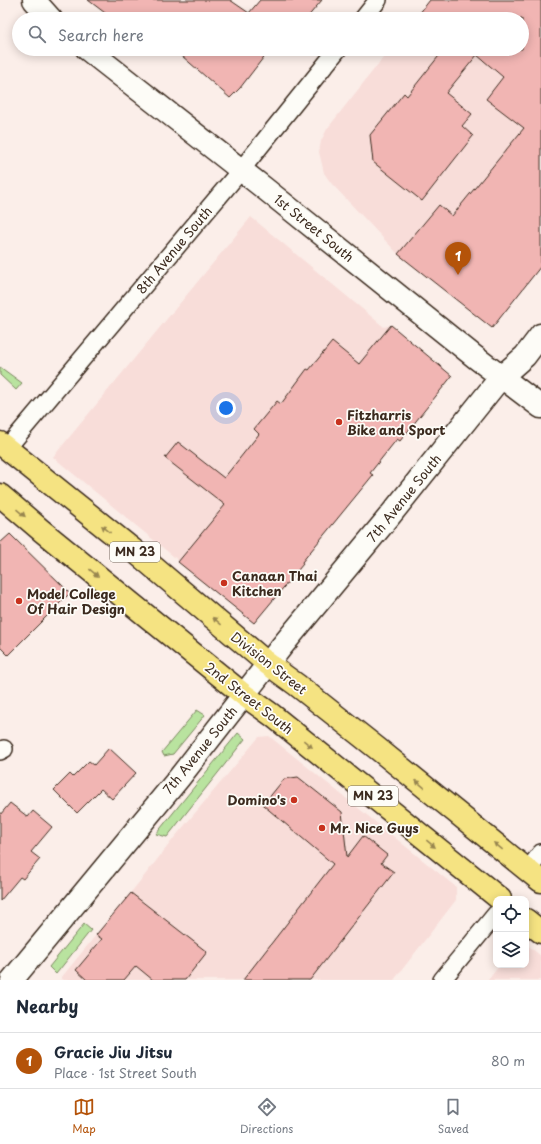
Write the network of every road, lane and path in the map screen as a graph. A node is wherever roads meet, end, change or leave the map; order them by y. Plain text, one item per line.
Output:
1 (34, 0) edge
2 (378, 0) edge
3 (45, 12) edge
4 (369, 12) edge
5 (96, 56) edge
6 (332, 56) edge
7 (241, 170) junction
8 (541, 335) edge
9 (501, 377) junction
10 (541, 407) edge
11 (4, 446) edge
12 (0, 495) edge
13 (268, 664) junction
14 (244, 695) junction
15 (541, 853) edge
16 (534, 876) edge
17 (496, 896) edge
18 (493, 918) edge
19 (529, 922) edge
20 (541, 932) edge
21 (12, 980) edge
22 (442, 980) edge

1 - 3 street
2 - 4 street
5 - 7 street, 1st Street South
6 - 7 street, 8th Avenue South
7 - 9 street, 1st Street South
7 - 11 street, 8th Avenue South
8 - 9 street, 7th Avenue South
9 - 10 street, 1st Street South
9 - 13 street, 7th Avenue South
13 -> 11 highway, Division Street / MN 23
12 -> 14 highway, 2nd Street South / MN 23
13 - 14 street, 7th Avenue South
16 -> 13 highway, Division Street / MN 23
14 -> 17 highway, 2nd Street South / MN 23
14 - 21 street, 7th Avenue South
15 - 16 street
18 - 22 street
19 - 20 highway

